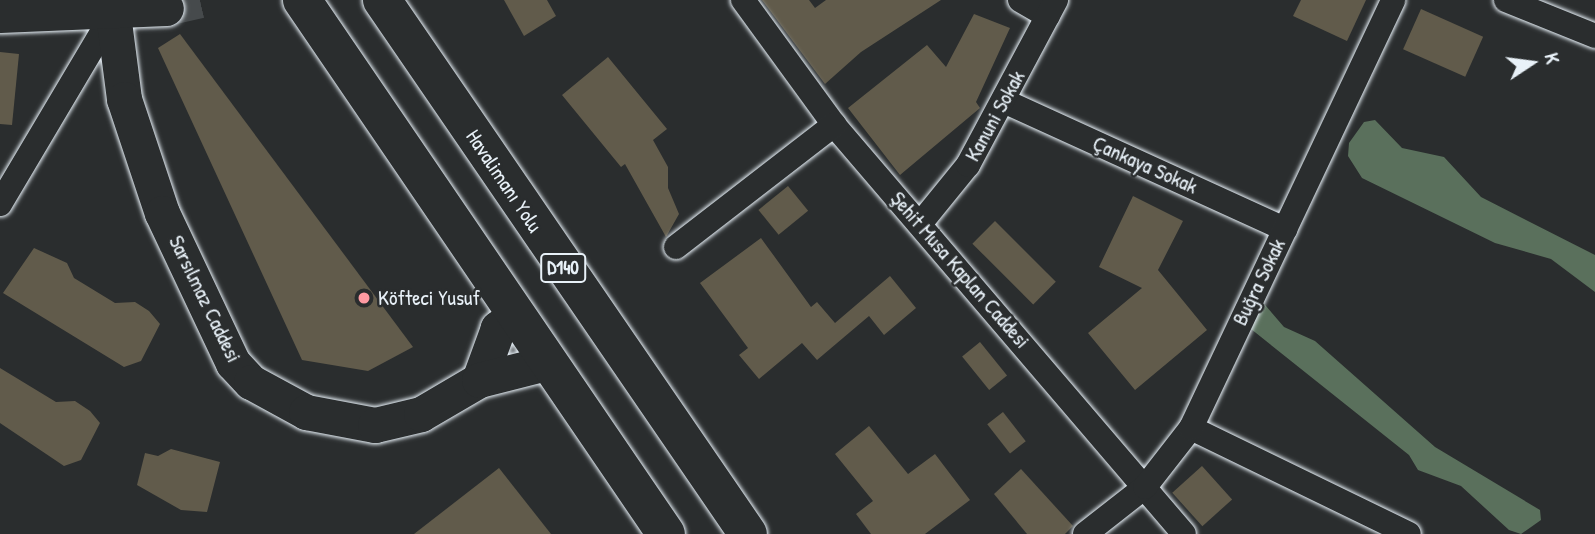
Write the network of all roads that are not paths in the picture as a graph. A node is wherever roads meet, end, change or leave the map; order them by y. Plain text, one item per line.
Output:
1 (302, 0) edge
2 (382, 0) edge
3 (743, 0) edge
4 (1020, 0) edge
5 (1393, 0) edge
6 (1506, 0) edge
7 (166, 8) tunnel mouth
8 (1052, 8) edge
9 (113, 14) junction
10 (0, 15) edge
11 (1595, 36) edge
12 (1006, 102) junction
13 (834, 125) junction
14 (0, 204) edge
15 (920, 224) junction
16 (1285, 229) junction
17 (676, 247) dead end
18 (513, 317) junction
19 (546, 363) junction
20 (479, 380) junction
21 (1191, 428) junction
22 (1145, 487) junction
23 (666, 534) edge
24 (748, 534) edge
25 (1085, 534) edge
26 (1184, 534) edge
27 (1409, 534) edge

1 - 18 highway
2 - 24 highway, Havalimanı Yolu / D140
3 - 13 street, Şehit Musa Kaplan Caddesi
4 - 8 street
5 - 16 street, Buğra Sokak
6 - 11 street
7 - 9 street
8 - 12 street, Kanuni Sokak
9 - 10 street
9 - 14 street
9 - 20 street, Sarsılmaz Caddesi
12 - 15 street, Kanuni Sokak
12 - 16 street, Çankaya Sokak
13 - 15 street, Şehit Musa Kaplan Caddesi
13 - 17 street
15 - 22 street, Şehit Musa Kaplan Caddesi
16 - 21 street, Buğra Sokak
18 - 19 highway
18 - 20 street
19 - 20 street, Sarsılmaz Caddesi
19 - 23 highway
21 - 22 street, Buğra Sokak
21 - 27 street
22 - 25 street, Buğra Sokak
22 - 26 street, Şehit Musa Kaplan Caddesi

